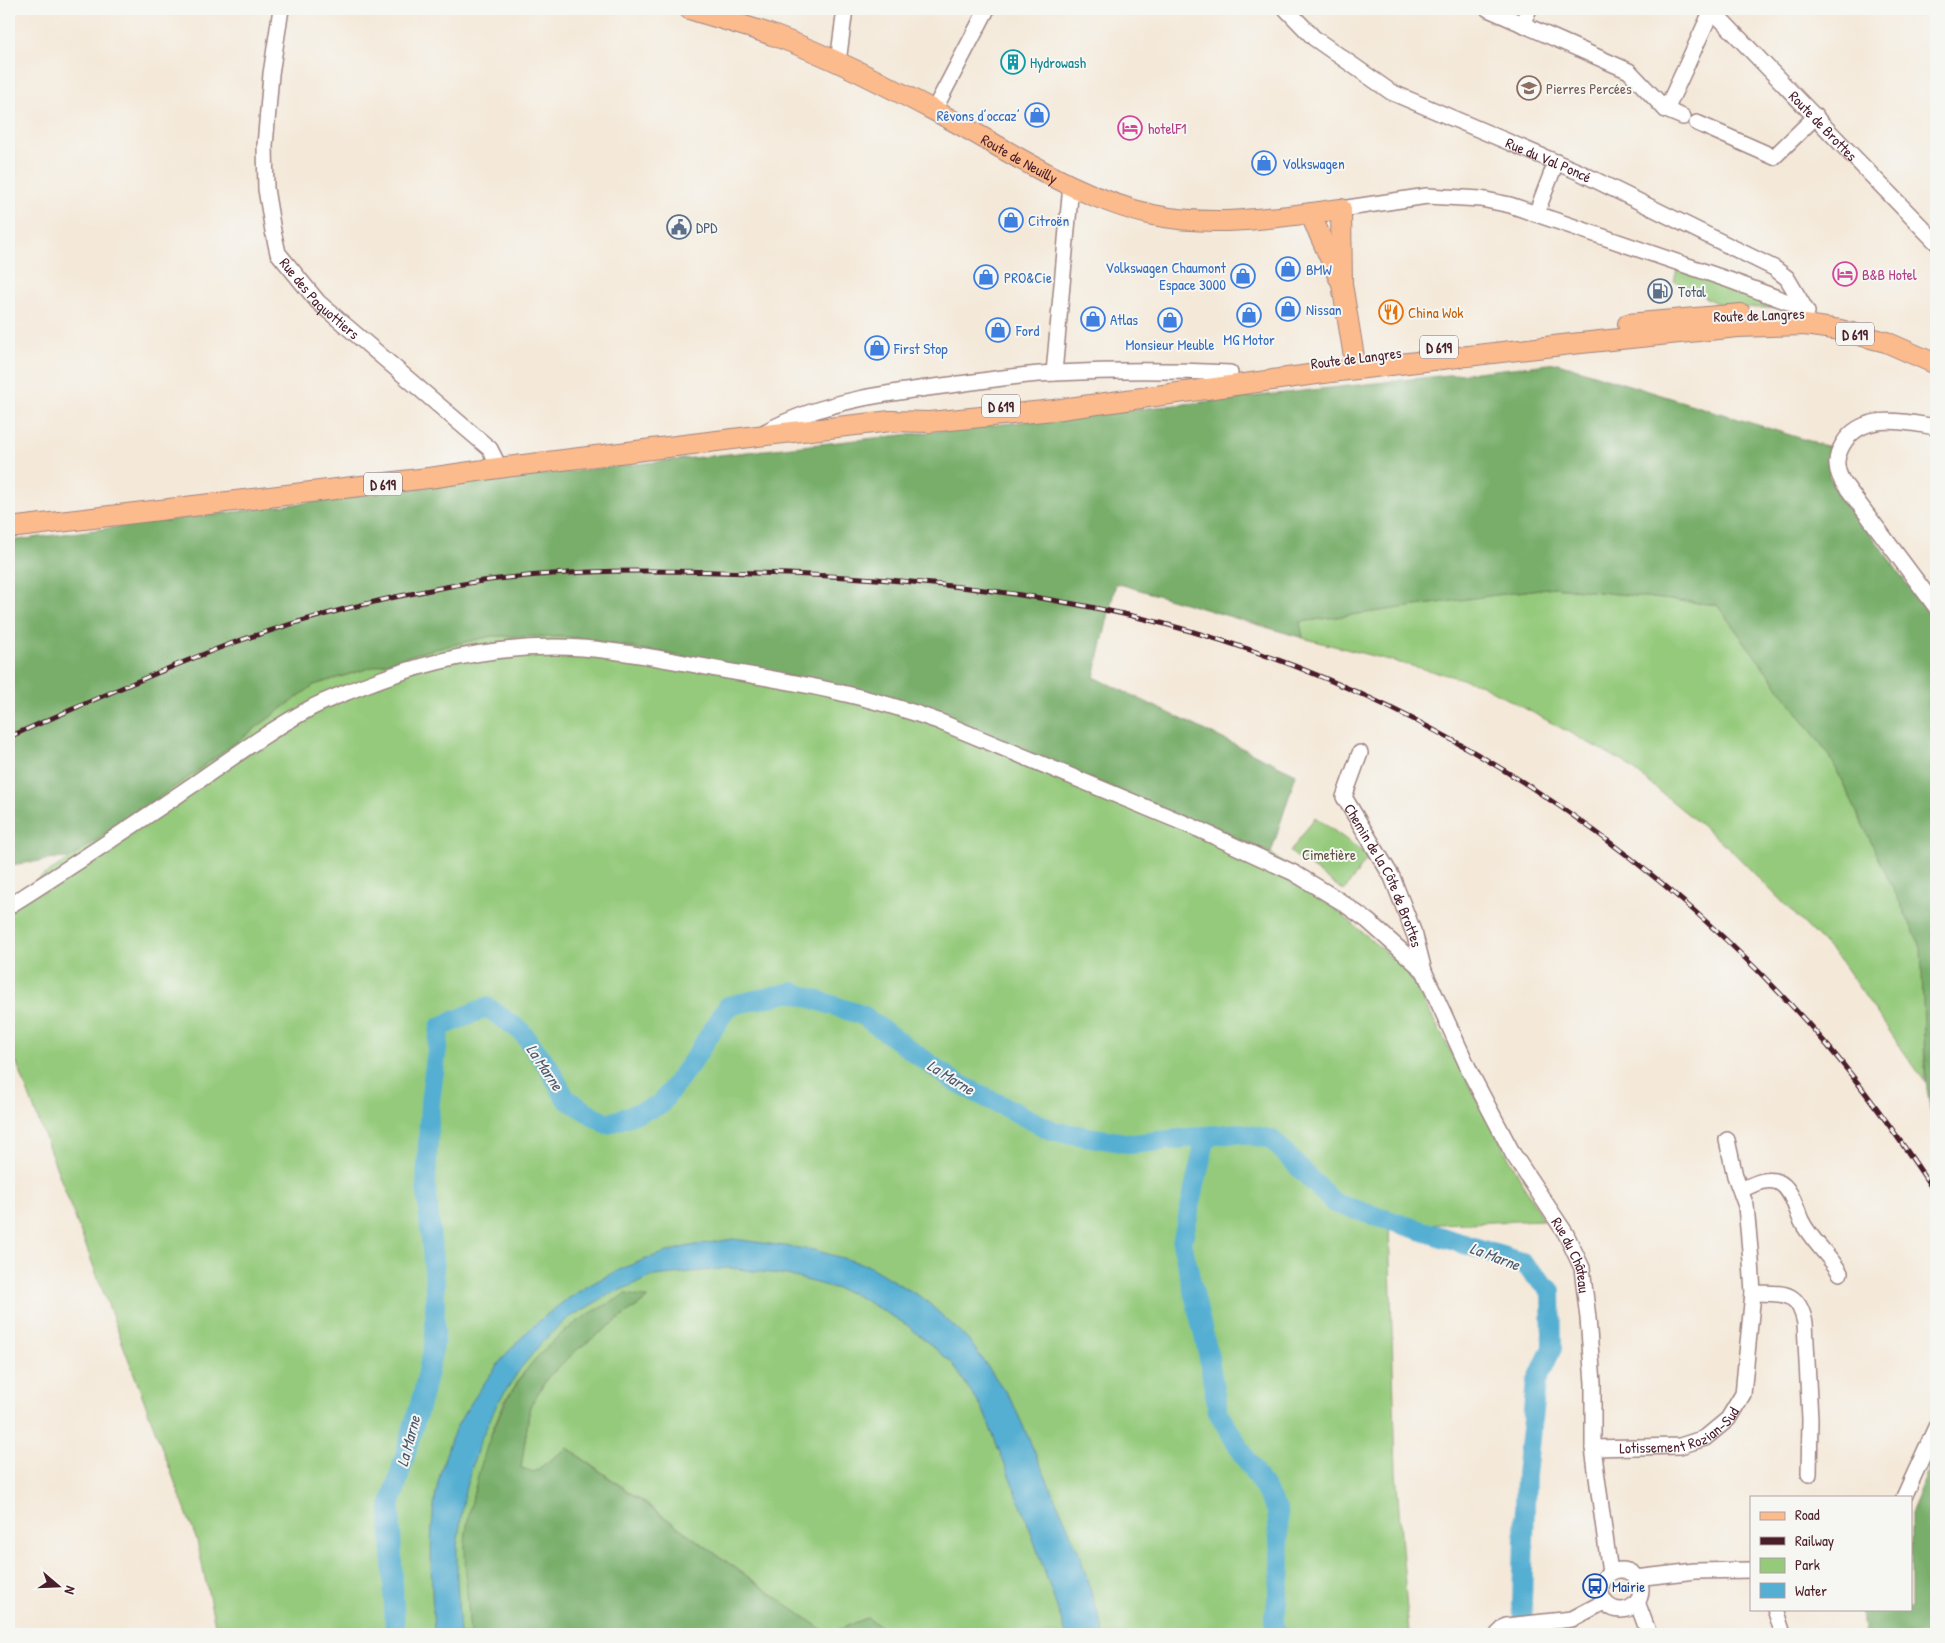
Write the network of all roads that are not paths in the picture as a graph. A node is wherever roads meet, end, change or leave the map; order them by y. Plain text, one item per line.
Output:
1 (281, 9) edge
2 (689, 9) edge
3 (845, 9) edge
4 (987, 9) edge
5 (1286, 9) edge
6 (1488, 9) edge
7 (1529, 9) edge
8 (1712, 9) edge
9 (1522, 24) junction
10 (838, 62) junction
11 (934, 110) junction
12 (1666, 110) junction
13 (1816, 116) junction
14 (1683, 117) dead end
15 (1697, 124) dead end
16 (1556, 162) junction
17 (1071, 185) junction
18 (1341, 209) junction
19 (1312, 213) junction
20 (1536, 214) junction
21 (1936, 242) edge
22 (1342, 284) junction
23 (1807, 312) junction
24 (1936, 354) edge
25 (1355, 364) junction
26 (1936, 364) edge
27 (1054, 373) junction
28 (1230, 373) junction
29 (891, 421) junction
30 (1936, 427) edge
31 (756, 436) junction
32 (498, 468) junction
33 (9, 528) edge
34 (1936, 607) edge
35 (1360, 753) dead end
36 (9, 906) edge
37 (1424, 971) junction
38 (1727, 1140) dead end
39 (1741, 1190) junction
40 (1840, 1273) dead end
41 (1753, 1293) junction
42 (1936, 1427) edge
43 (1593, 1448) junction
44 (1808, 1474) dead end
45 (1904, 1496) edge
46 (1750, 1570) edge
47 (1610, 1573) junction
48 (1636, 1578) junction
49 (1604, 1602) junction
50 (1637, 1602) junction
51 (1775, 1610) edge
52 (1781, 1610) edge
53 (1502, 1630) edge
54 (1782, 1630) edge
55 (1649, 1634) edge

1 - 32 street, Rue des Paquottiers
2 - 10 main road, Route de Neuilly
3 - 10 street
4 - 11 street
5 - 16 street, Rue du Val Poncé
6 - 9 street
7 - 9 street
8 - 12 street
8 - 13 street, Route de Brottes
9 - 12 street
10 - 11 main road, Route de Neuilly
11 - 17 main road, Route de Neuilly
12 - 14 street
13 - 15 street
13 - 21 street, Route de Brottes
16 - 20 street
16 - 23 street, Rue du Val Poncé
17 - 19 main road, Route de Neuilly
17 - 27 street
18 - 19 main road, Route de Neuilly
18 - 20 street
18 - 22 main road
19 - 22 main road
20 - 23 street
22 - 25 main road
23 - 24 main road, Route de Langres / D 619
23 - 25 main road, Route de Langres / D 619
25 - 26 main road, Route de Langres / D 619
25 - 28 main road, Route de Langres / D 619
25 - 29 main road, D 619
27 - 28 street
27 - 31 street
28 - 29 main road, Route de Langres / D 619
29 - 31 main road, D 619
30 - 34 street
31 - 32 main road, D 619
32 - 33 main road, D 619
35 - 37 street, Chemin de la Côte de Brottes
36 - 37 street
37 - 43 street, Rue du Château
38 - 39 street, Lotissement Rozian-Sud
39 - 40 street
39 - 41 street, Lotissement Rozian-Sud
41 - 43 street, Lotissement Rozian-Sud
41 - 44 street
42 - 45 street
43 - 47 street, Rue du Château
46 - 48 street
47 - 48 street
47 - 49 street
48 - 50 street
49 - 50 street
49 - 53 street
50 - 55 street
51 - 54 street
52 - 54 street

